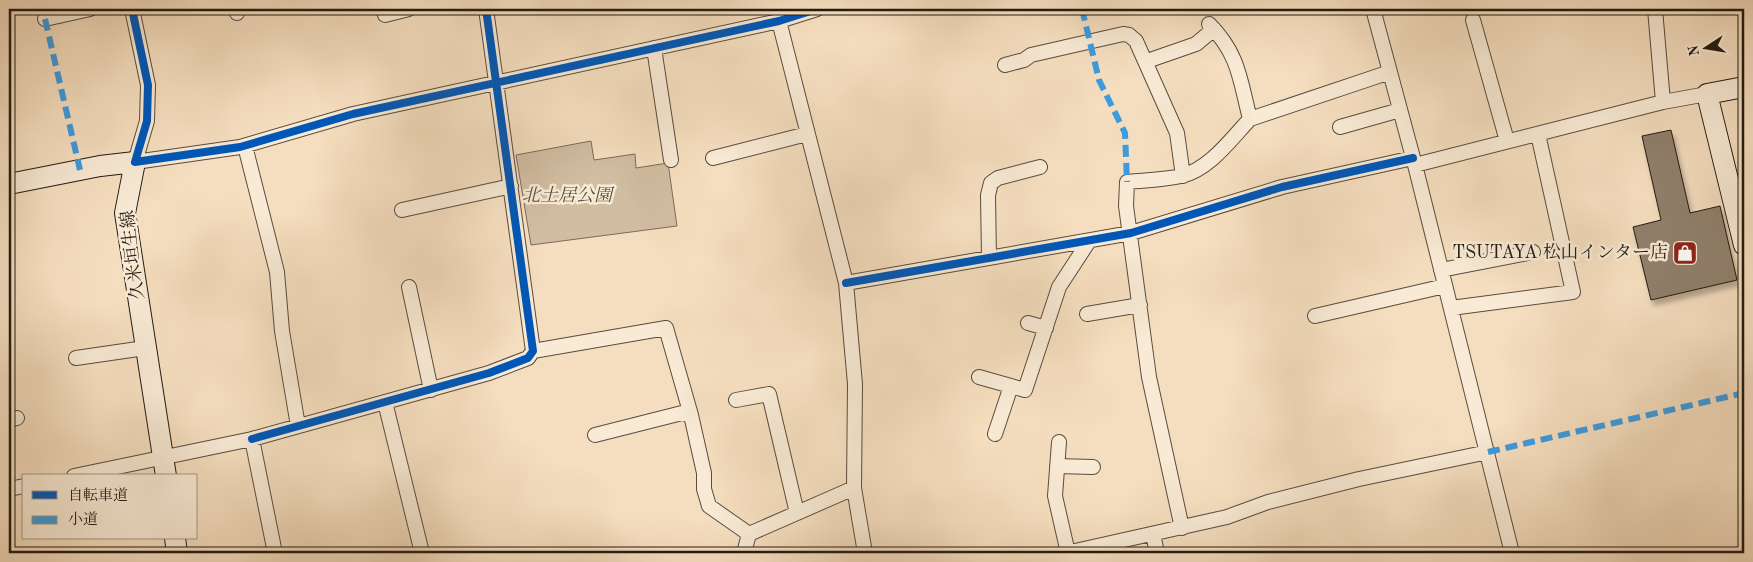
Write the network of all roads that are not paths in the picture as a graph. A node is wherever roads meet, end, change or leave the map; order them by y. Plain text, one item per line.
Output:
1 (90, 9) edge
2 (132, 9) edge
3 (409, 9) edge
4 (486, 9) edge
5 (817, 9) edge
6 (1373, 9) edge
7 (1655, 9) edge
8 (385, 15) dead end
9 (45, 19) dead end
10 (1473, 20) dead end
11 (779, 21) junction
12 (654, 48) junction
13 (1146, 61) junction
14 (1005, 65) dead end
15 (1390, 72) junction
16 (497, 81) junction
17 (1744, 87) edge
18 (1707, 94) junction
19 (1663, 102) junction
20 (1400, 110) junction
21 (1250, 119) junction
22 (1340, 127) dead end
23 (808, 134) junction
24 (1538, 134) junction
25 (1507, 142) junction
26 (245, 146) junction
27 (713, 158) dead end
28 (672, 160) dead end
29 (135, 162) junction
30 (1414, 162) junction
31 (1040, 168) dead end
32 (1182, 176) junction
33 (9, 184) edge
34 (512, 186) junction
35 (402, 210) dead end
36 (1131, 233) junction
37 (1089, 241) junction
38 (1744, 245) edge
39 (1533, 252) dead end
40 (989, 257) junction
41 (1442, 270) junction
42 (846, 282) junction
43 (1446, 286) junction
44 (409, 287) dead end
45 (1140, 305) junction
46 (1451, 308) junction
47 (1087, 314) dead end
48 (1315, 316) dead end
49 (1028, 323) dead end
50 (1046, 328) junction
51 (145, 348) junction
52 (533, 351) junction
53 (76, 358) dead end
54 (979, 377) dead end
55 (1011, 386) junction
56 (431, 390) junction
57 (736, 400) dead end
58 (385, 402) junction
59 (691, 415) junction
60 (298, 426) junction
61 (995, 434) dead end
62 (595, 436) dead end
63 (252, 439) junction
64 (1059, 442) dead end
65 (1488, 452) junction
66 (1058, 466) junction
67 (164, 467) edge
68 (1093, 467) dead end
69 (94, 474) edge
70 (22, 486) edge
71 (9, 488) edge
72 (854, 488) junction
73 (797, 513) junction
74 (1182, 528) junction
75 (749, 534) junction
76 (1153, 534) junction
77 (175, 540) edge
78 (177, 553) edge
79 (275, 553) edge
80 (422, 553) edge
81 (744, 553) edge
82 (865, 553) edge
83 (1067, 553) edge
84 (1157, 553) edge
85 (1512, 553) edge

1 - 9 street
2 - 29 street
3 - 8 street
4 - 16 street
5 - 11 street
6 - 15 street
7 - 19 street
10 - 25 street
11 - 12 street
11 - 23 street
12 - 16 street
12 - 28 street
13 - 14 street
13 - 21 street
13 - 32 street
15 - 20 street
15 - 21 street
16 - 26 street
16 - 34 street
17 - 18 main road
18 - 19 street
18 - 38 main road
19 - 24 street
20 - 22 street
20 - 30 street
21 - 32 street
23 - 27 street
23 - 42 street
24 - 25 street
24 - 46 street
25 - 30 street
26 - 29 street
26 - 60 street
29 - 33 main road
29 - 51 main road, 久米垣生線
30 - 36 street
30 - 41 street
31 - 40 street
32 - 36 street
34 - 35 street
34 - 52 street
36 - 37 street
36 - 45 street
37 - 40 street
37 - 50 street
39 - 41 street
40 - 42 street
41 - 43 street
42 - 72 street
43 - 46 street
43 - 48 street
44 - 56 street
45 - 47 street
45 - 74 street
46 - 65 street
49 - 50 street
50 - 55 street
51 - 53 street
51 - 67 main road, 久米垣生線
52 - 56 street
52 - 59 street
54 - 55 street
55 - 61 street
56 - 58 street
57 - 73 street
58 - 60 street
58 - 80 street
59 - 62 street
59 - 75 street
60 - 63 street
63 - 67 street
63 - 79 street
64 - 66 street
65 - 74 street
65 - 85 street
66 - 68 street
66 - 83 street
67 - 69 street
70 - 71 street
72 - 73 street
72 - 82 street
73 - 75 street
74 - 76 street
75 - 81 street
76 - 83 street
76 - 84 street
77 - 78 main road

